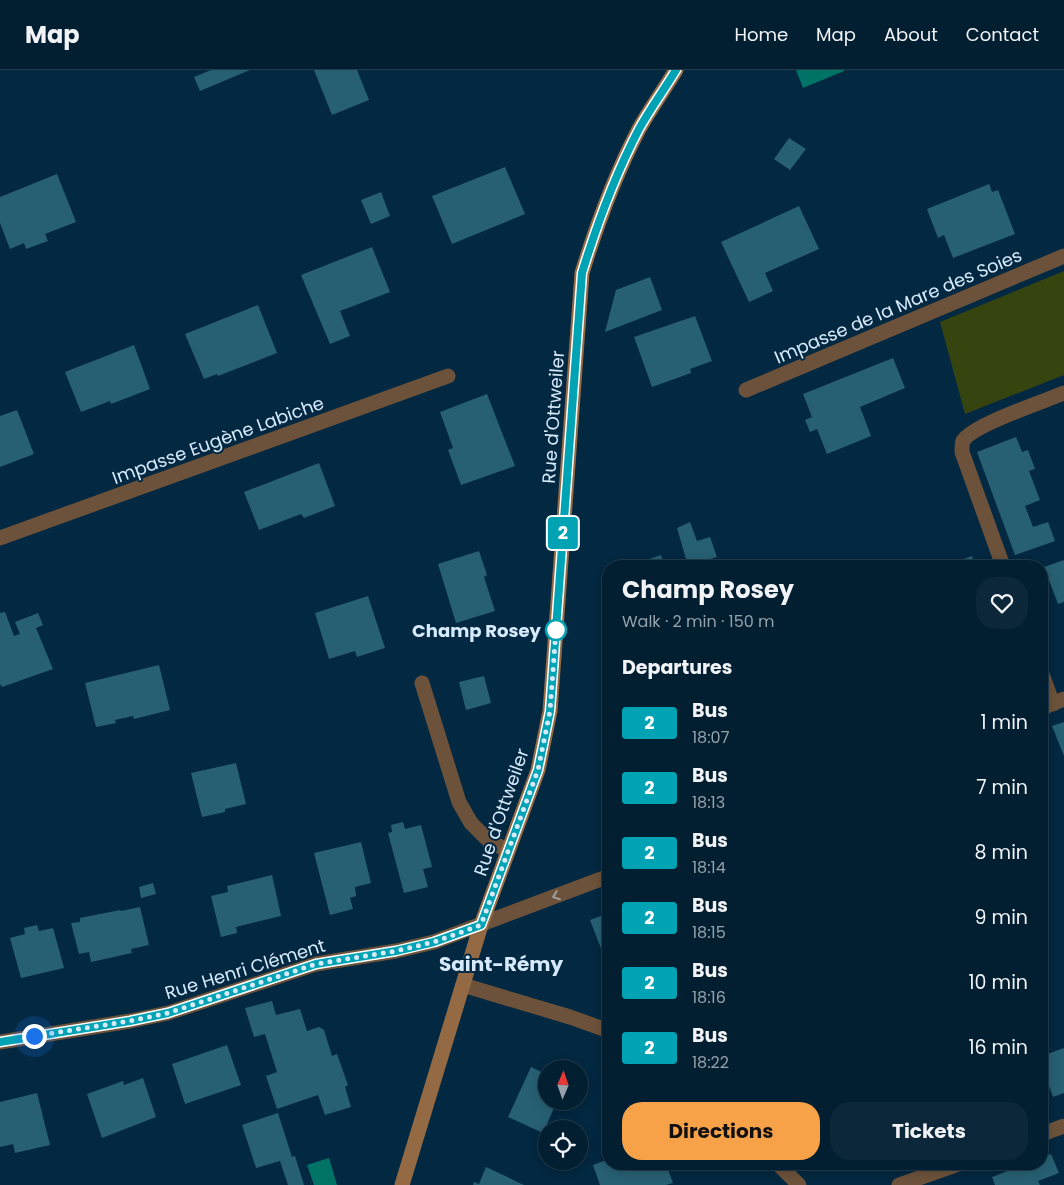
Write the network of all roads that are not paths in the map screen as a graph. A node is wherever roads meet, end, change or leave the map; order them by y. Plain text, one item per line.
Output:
1 (676, 70) edge
2 (1064, 256) edge
3 (448, 376) dead end
4 (746, 390) dead end
5 (1064, 393) edge
6 (0, 538) edge
7 (1001, 560) edge
8 (422, 683) dead end
9 (1048, 690) edge
10 (1053, 704) edge
11 (508, 851) junction
12 (602, 879) edge
13 (481, 925) junction
14 (463, 984) junction
15 (602, 1028) edge
16 (0, 1042) edge
17 (1064, 1126) edge
18 (1048, 1132) edge
19 (784, 1170) edge
20 (942, 1170) edge
21 (402, 1185) edge
22 (799, 1185) edge
23 (899, 1185) edge

1 - 11 street, Rue d'Ottweiler
2 - 4 street, Impasse de la Mare des Soies
3 - 6 street, Impasse Eugène Labiche
5 - 7 street
8 - 11 street
9 - 10 street
11 - 13 street, Rue d'Ottweiler
12 -> 13 street, Rue Henri Clément
13 - 14 street, Rue d'Ottweiler
13 - 16 street, Rue Henri Clément
14 - 15 street
14 - 21 street, Rue d'Ottweiler
17 - 18 street
19 - 22 street
20 - 23 street

